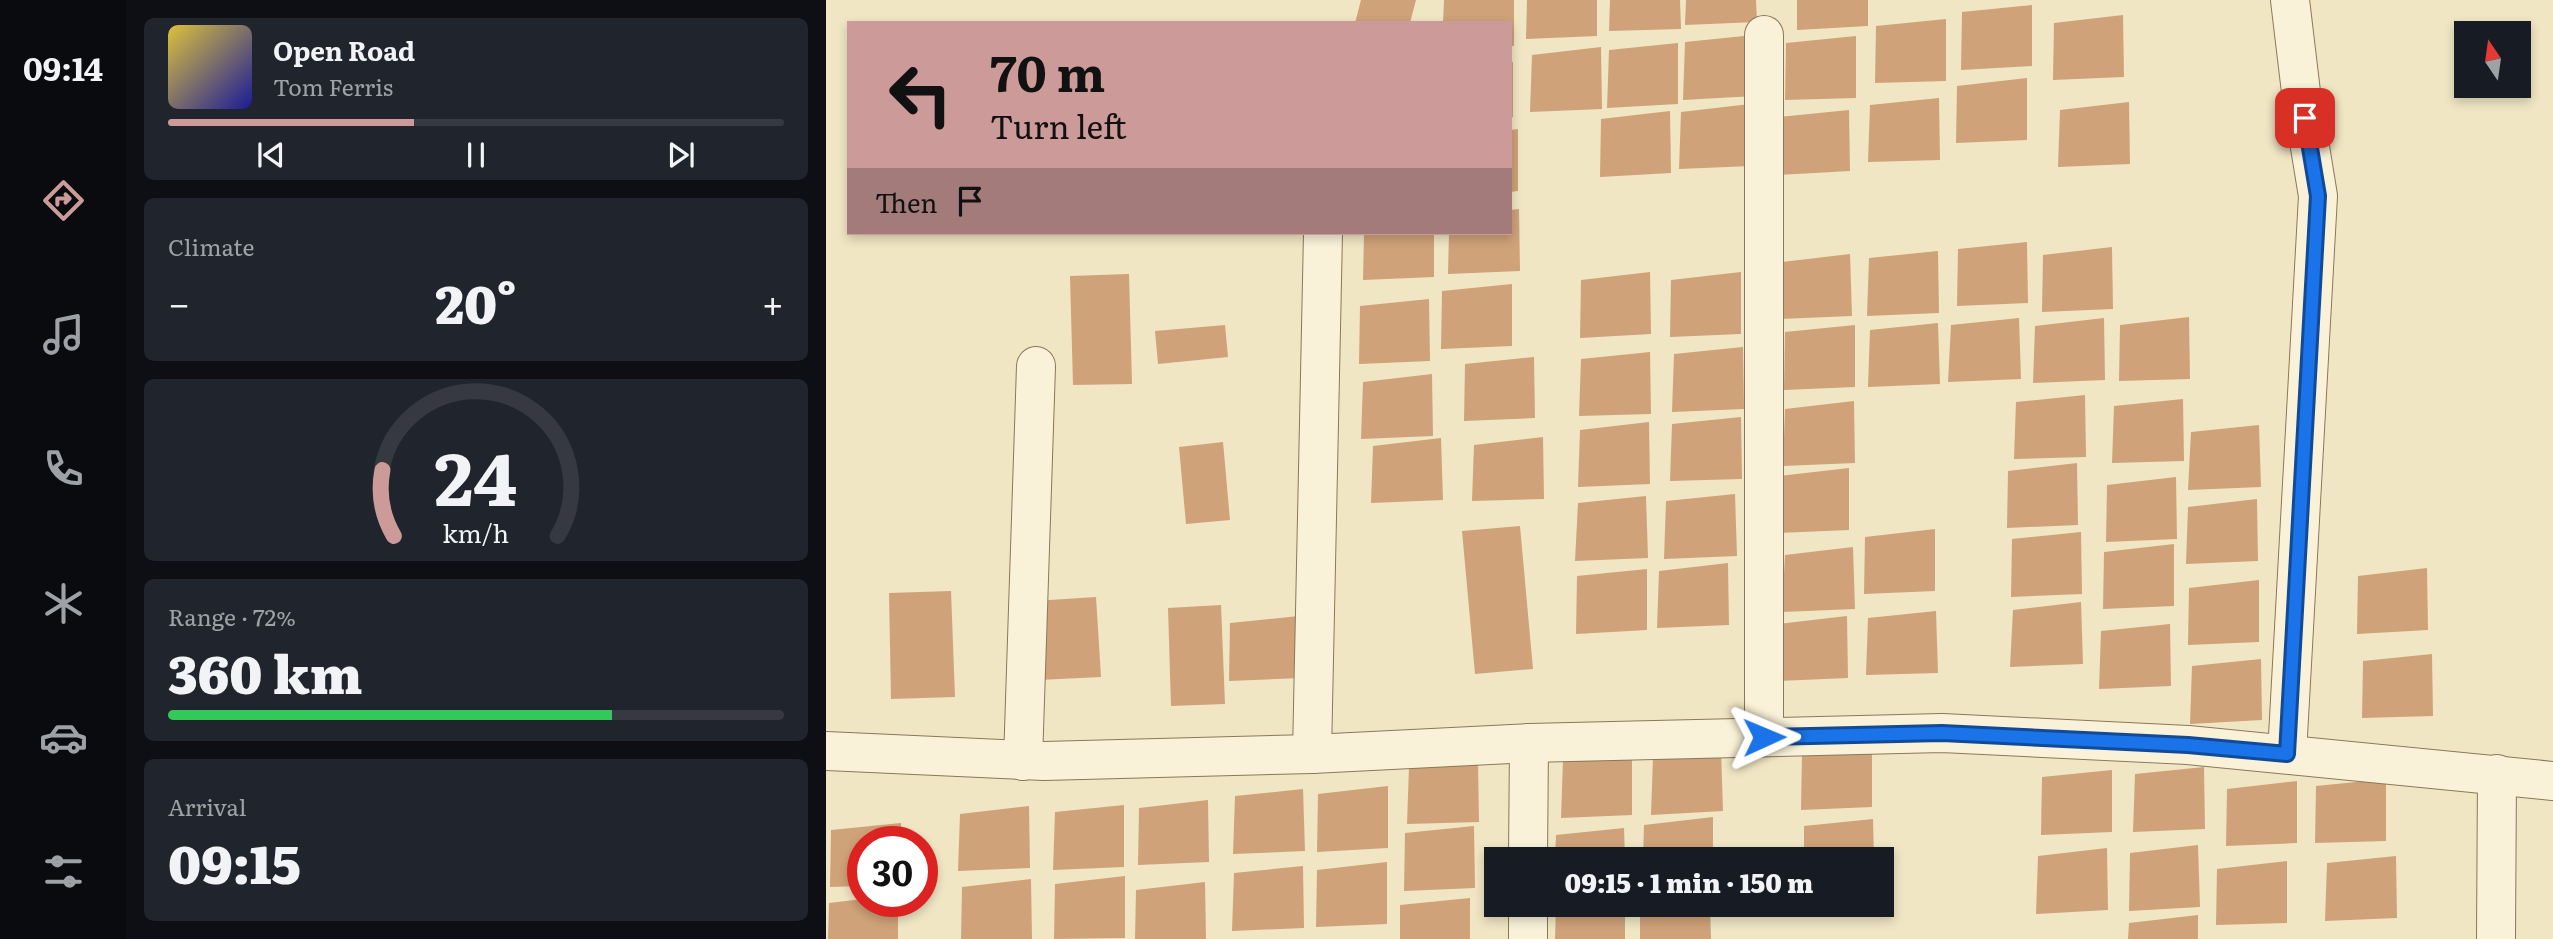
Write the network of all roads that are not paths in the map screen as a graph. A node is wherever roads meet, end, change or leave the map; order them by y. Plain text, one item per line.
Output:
1 (2290, 0) edge
2 (1764, 35) dead end
3 (1323, 235) edge
4 (1036, 366) dead end
5 (1764, 737) junction
6 (1529, 743) junction
7 (826, 751) edge
8 (1312, 754) junction
9 (2287, 754) junction
10 (1023, 761) junction
11 (2497, 774) junction
12 (2553, 781) edge
13 (1528, 847) edge
14 (1528, 917) edge
15 (1528, 939) edge
16 (2496, 939) edge

1 - 9 street
2 - 5 street
3 - 8 street
4 - 10 street
5 - 6 street
5 - 9 street
6 - 8 street
6 - 13 street
7 - 10 street
8 - 10 street
9 - 11 street
11 - 12 street
11 - 16 street
14 - 15 street

